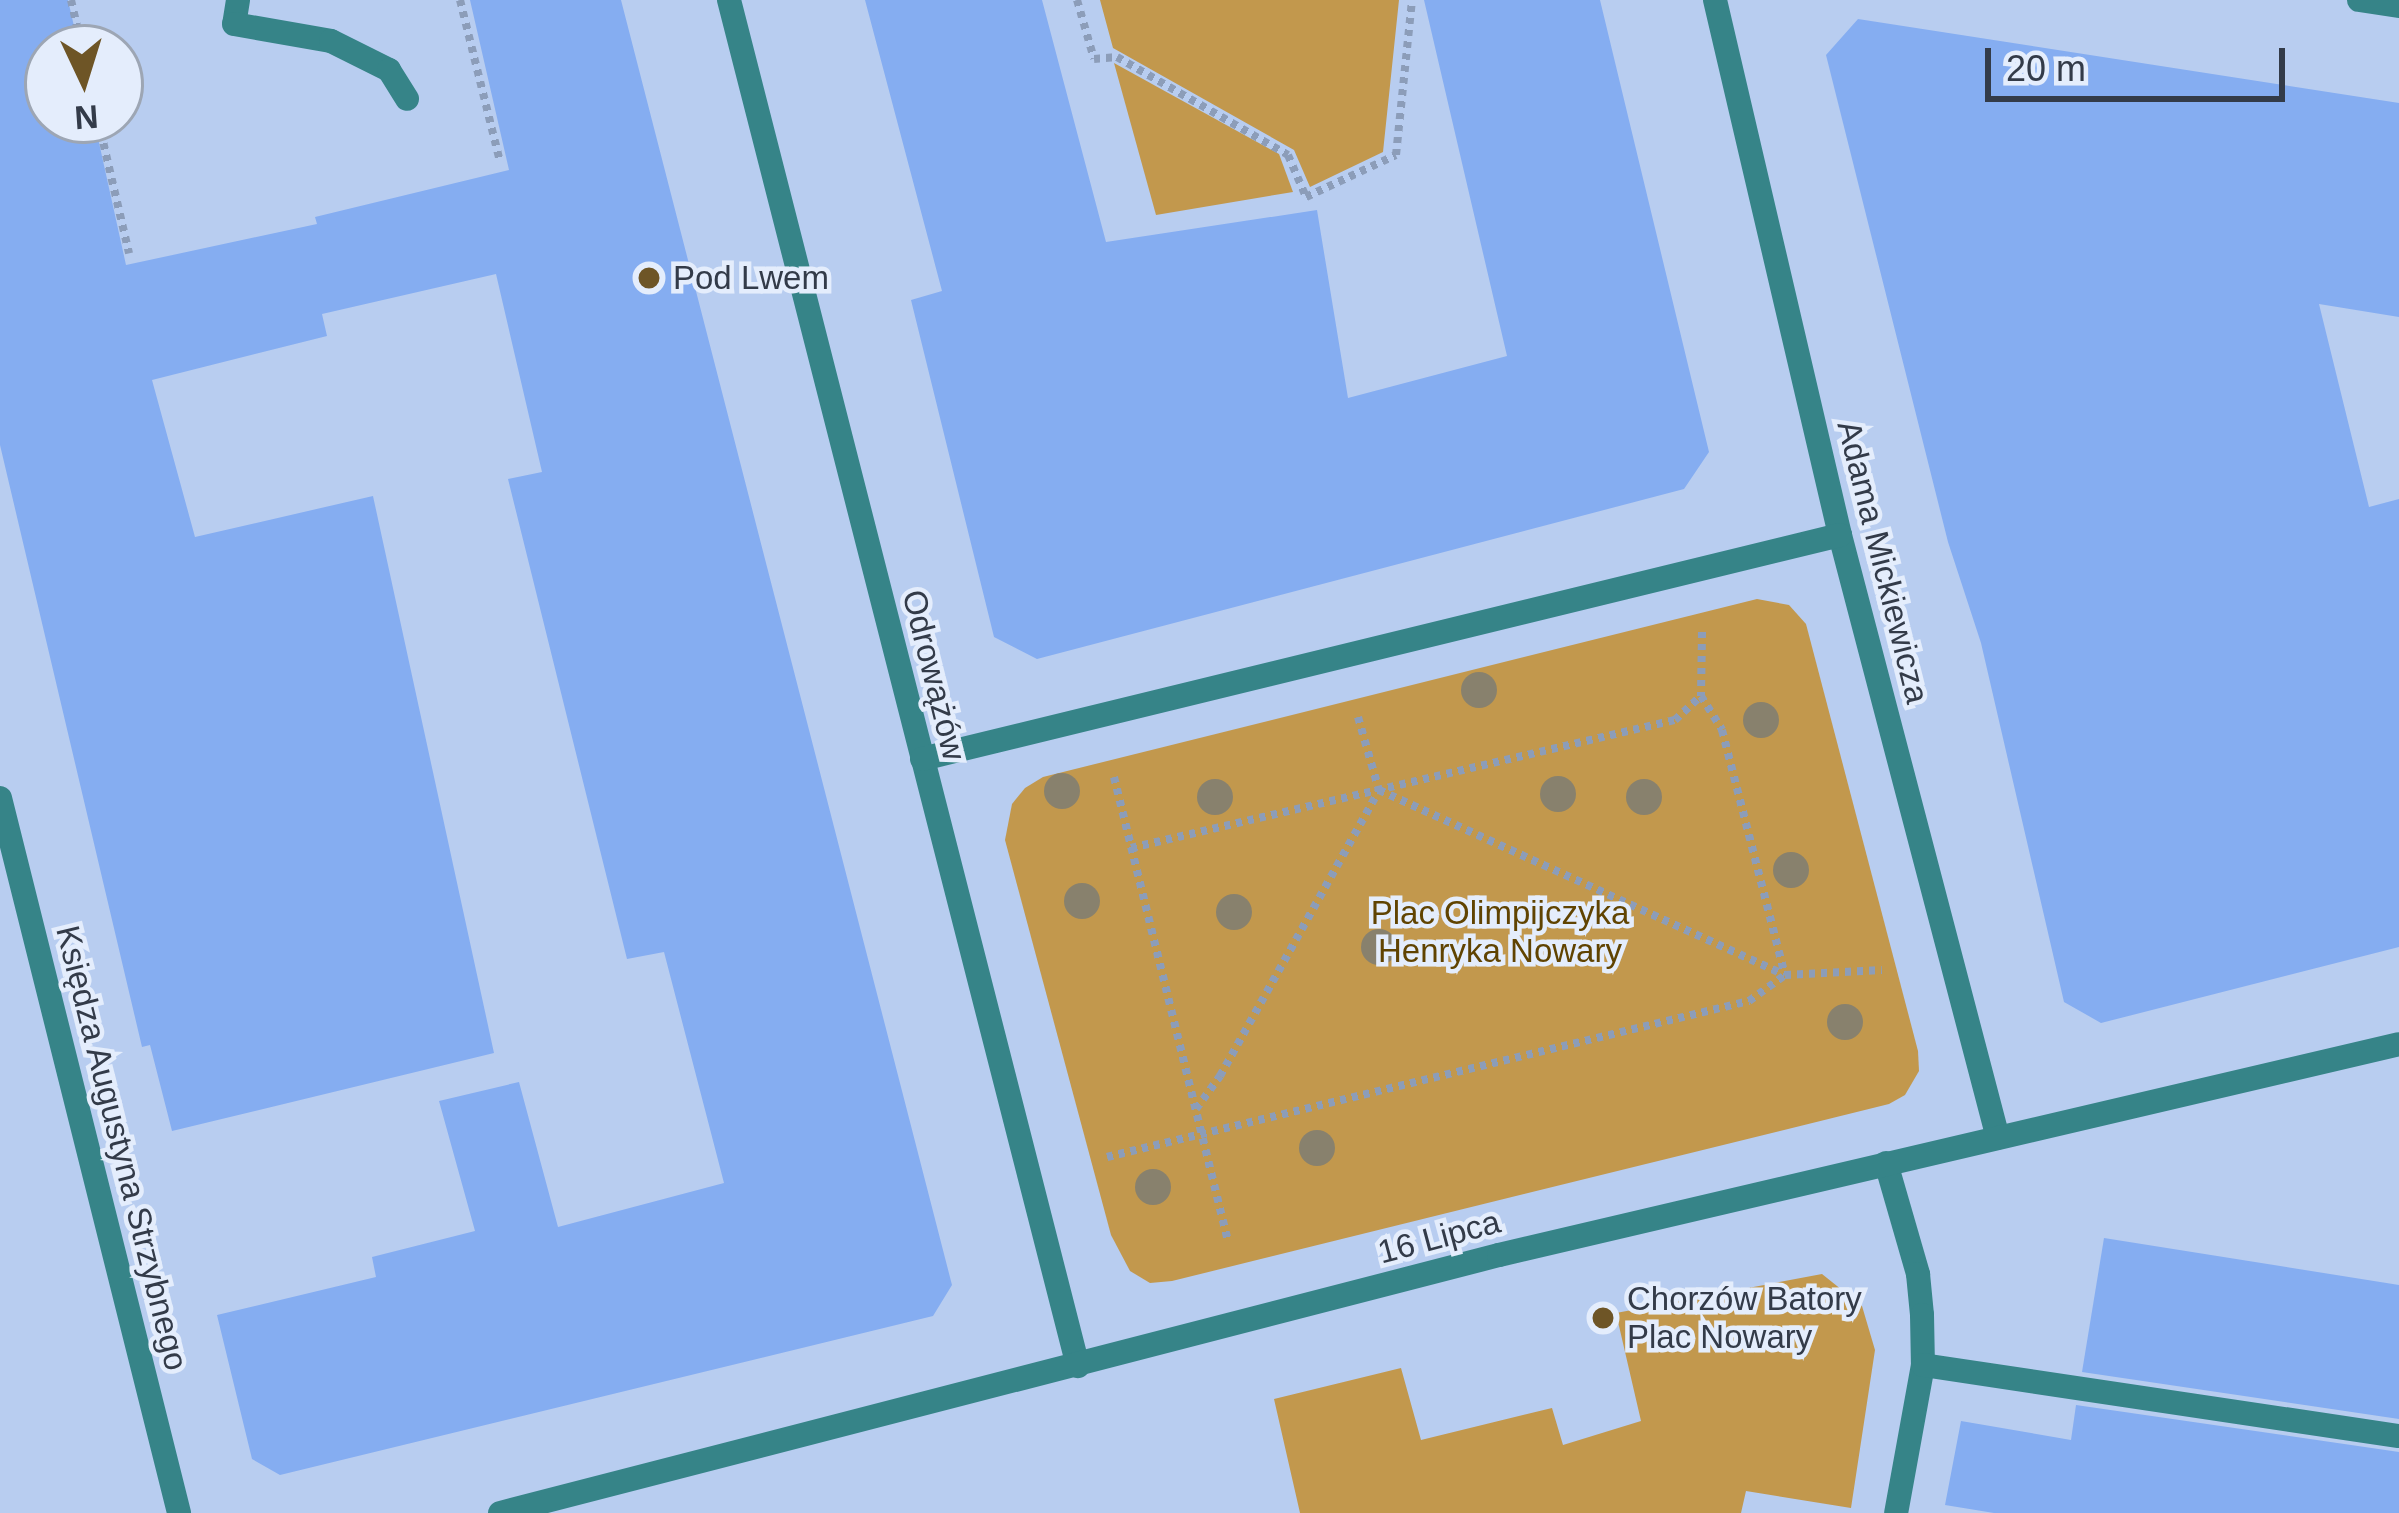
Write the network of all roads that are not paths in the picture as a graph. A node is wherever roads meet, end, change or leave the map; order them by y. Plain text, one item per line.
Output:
1 (238, 0) edge
2 (729, 0) edge
3 (1714, 0) edge
4 (2359, 0) edge
5 (2399, 6) edge
6 (407, 99) dead end
7 (1840, 535) junction
8 (922, 759) junction
9 (0, 798) edge
10 (2399, 1044) edge
11 (1999, 1138) junction
12 (1886, 1163) junction
13 (1922, 1365) junction
14 (1078, 1366) junction
15 (2399, 1436) edge
16 (179, 1513) edge
17 (500, 1513) edge
18 (1896, 1513) edge

1 - 6 street
2 - 8 street, Odrowążów
3 - 7 street, Adama Mickiewicza
4 - 5 street
7 - 8 street
7 - 11 street, Adama Mickiewicza
8 - 14 street, Odrowążów
9 - 16 street, Księdza Augustyna Strzybnego
10 - 11 street, 16 Lipca
11 - 12 street, 16 Lipca
12 - 13 street
12 - 14 street, 16 Lipca
13 - 15 street
13 - 18 street
14 - 17 street, 16 Lipca

